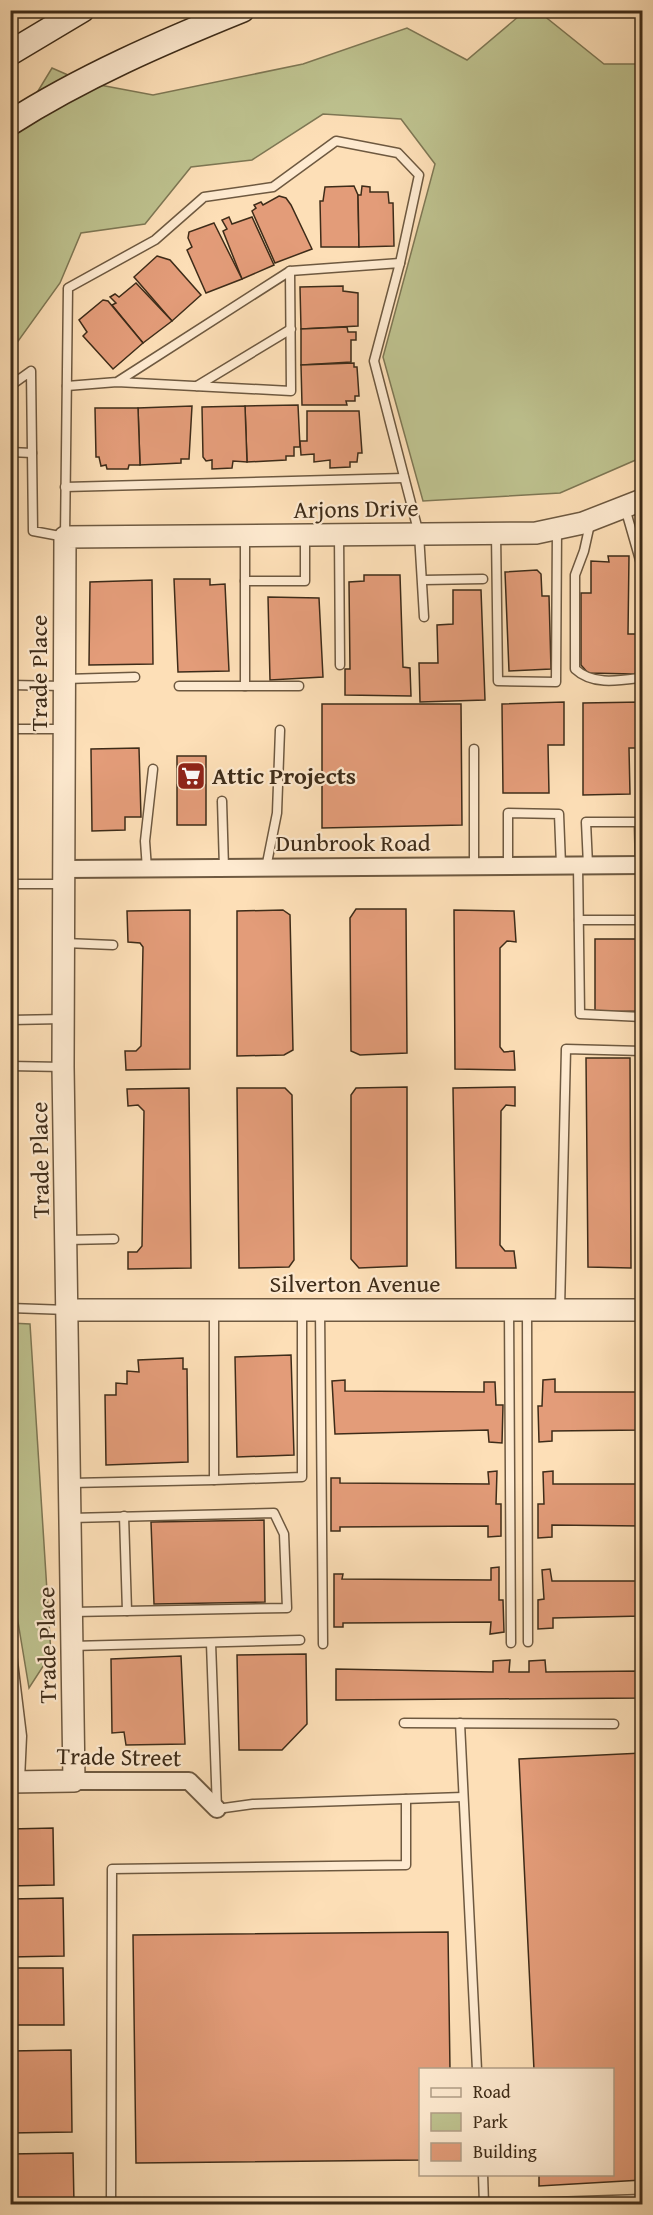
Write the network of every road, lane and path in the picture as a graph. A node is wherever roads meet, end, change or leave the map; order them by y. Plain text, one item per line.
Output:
1 (82, 10) edge
2 (242, 10) edge
3 (10, 53) edge
4 (10, 123) edge
5 (400, 263) junction
6 (290, 271) junction
7 (291, 329) junction
8 (117, 382) junction
9 (10, 386) edge
10 (67, 386) junction
11 (197, 386) junction
12 (10, 452) edge
13 (32, 453) junction
14 (404, 478) junction
15 (65, 486) junction
16 (634, 504) edge
17 (590, 520) junction
18 (557, 528) junction
19 (496, 533) junction
20 (419, 534) junction
21 (305, 535) junction
22 (339, 535) junction
23 (245, 536) junction
24 (65, 537) junction
25 (642, 567) edge
26 (483, 579) dead end
27 (423, 580) junction
28 (245, 581) junction
29 (424, 618) dead end
30 (340, 665) dead end
31 (642, 673) edge
32 (135, 677) dead end
33 (64, 683) junction
34 (10, 685) edge
35 (179, 686) dead end
36 (245, 686) junction
37 (298, 686) dead end
38 (10, 729) edge
39 (64, 729) junction
40 (280, 730) dead end
41 (474, 749) dead end
42 (153, 769) dead end
43 (222, 801) dead end
44 (583, 865) junction
45 (641, 865) edge
46 (474, 866) junction
47 (508, 866) junction
48 (561, 866) junction
49 (224, 868) junction
50 (266, 868) junction
51 (147, 869) junction
52 (64, 877) junction
53 (10, 884) edge
54 (579, 920) junction
55 (642, 920) edge
56 (64, 943) junction
57 (113, 945) dead end
58 (642, 1017) edge
59 (64, 1019) junction
60 (10, 1020) edge
61 (642, 1051) edge
62 (10, 1066) edge
63 (63, 1067) junction
64 (114, 1239) dead end
65 (67, 1240) junction
66 (10, 1308) edge
67 (518, 1309) junction
68 (68, 1310) junction
69 (214, 1310) junction
70 (311, 1310) junction
71 (560, 1310) junction
72 (642, 1310) edge
73 (214, 1480) junction
74 (70, 1483) junction
75 (124, 1516) junction
76 (71, 1518) junction
77 (127, 1611) junction
78 (72, 1612) junction
79 (10, 1637) edge
80 (300, 1640) dead end
81 (528, 1642) dead end
82 (210, 1643) junction
83 (511, 1643) dead end
84 (323, 1644) dead end
85 (72, 1646) junction
86 (404, 1723) dead end
87 (460, 1723) junction
88 (614, 1724) dead end
89 (74, 1781) junction
90 (15, 1782) edge
91 (464, 1797) junction
92 (405, 1799) junction
93 (217, 1809) junction
94 (477, 2068) edge
95 (483, 2176) edge
96 (642, 2199) edge
97 (111, 2205) edge
98 (484, 2205) edge
99 (492, 2205) edge

1 - 3 main road
2 - 4 main road
5 - 6 lane
5 - 10 lane
5 - 14 lane
6 - 7 lane
6 - 8 lane
7 - 11 lane
7 - 11 lane
8 - 10 lane
8 - 11 lane
9 - 13 lane
10 - 15 lane
12 - 13 lane
13 - 24 lane
14 - 15 lane
14 - 20 lane
15 - 24 lane
16 - 17 street, Arjons Drive
16 - 25 lane
17 - 18 street, Arjons Drive
17 - 31 lane
18 - 19 street, Arjons Drive
18 - 19 lane
19 - 20 street, Arjons Drive
20 - 22 street, Arjons Drive
20 - 27 lane
21 - 22 street, Arjons Drive
21 - 23 street, Arjons Drive
21 - 28 lane
22 - 30 lane
23 - 24 street, Arjons Drive
23 - 28 lane
24 - 33 street, Trade Place
26 - 27 lane
27 - 29 lane
28 - 36 lane
32 - 33 lane
33 - 34 lane
33 - 39 street, Trade Place
35 - 36 lane
36 - 37 lane
38 - 39 lane
39 - 52 street, Trade Place
40 - 50 lane
41 - 46 lane
42 - 51 lane
43 - 49 lane
44 - 45 street, Dunbrook Road
44 - 45 lane
44 - 48 street, Dunbrook Road
44 - 54 lane
46 - 47 street, Dunbrook Road
46 - 50 street, Dunbrook Road
47 - 48 street, Dunbrook Road
47 - 48 lane
49 - 50 street, Dunbrook Road
49 - 51 street, Dunbrook Road
51 - 52 street, Dunbrook Road
52 - 53 lane
52 - 56 street, Trade Place
54 - 55 lane
54 - 58 lane
56 - 57 lane
56 - 59 street, Trade Place
59 - 60 lane
59 - 63 street, Trade Place
61 - 71 lane
62 - 63 lane
63 - 65 street, Trade Place
64 - 65 lane
65 - 68 street, Trade Place
66 - 68 lane
67 - 70 street, Silverton Avenue
67 - 71 street, Silverton Avenue
67 - 81 lane
67 - 83 lane
68 - 69 street, Silverton Avenue
68 - 74 street, Trade Place
69 - 70 street, Silverton Avenue
69 - 73 lane
70 - 73 lane
70 - 84 lane
71 - 72 street, Silverton Avenue
73 - 74 lane
74 - 76 street, Trade Place
75 - 76 lane
75 - 77 lane
75 - 77 lane
76 - 78 street, Trade Place
77 - 78 lane
78 - 85 street, Trade Place
79 - 90 lane
80 - 82 lane
82 - 85 lane
82 - 93 lane
85 - 89 street, Trade Place
86 - 87 lane
87 - 88 lane
87 - 91 lane
89 - 90 street, Trade Street
89 - 93 street, Trade Street
91 - 92 lane
91 - 94 lane
92 - 93 lane
92 - 97 lane
95 - 98 lane
96 - 99 lane

